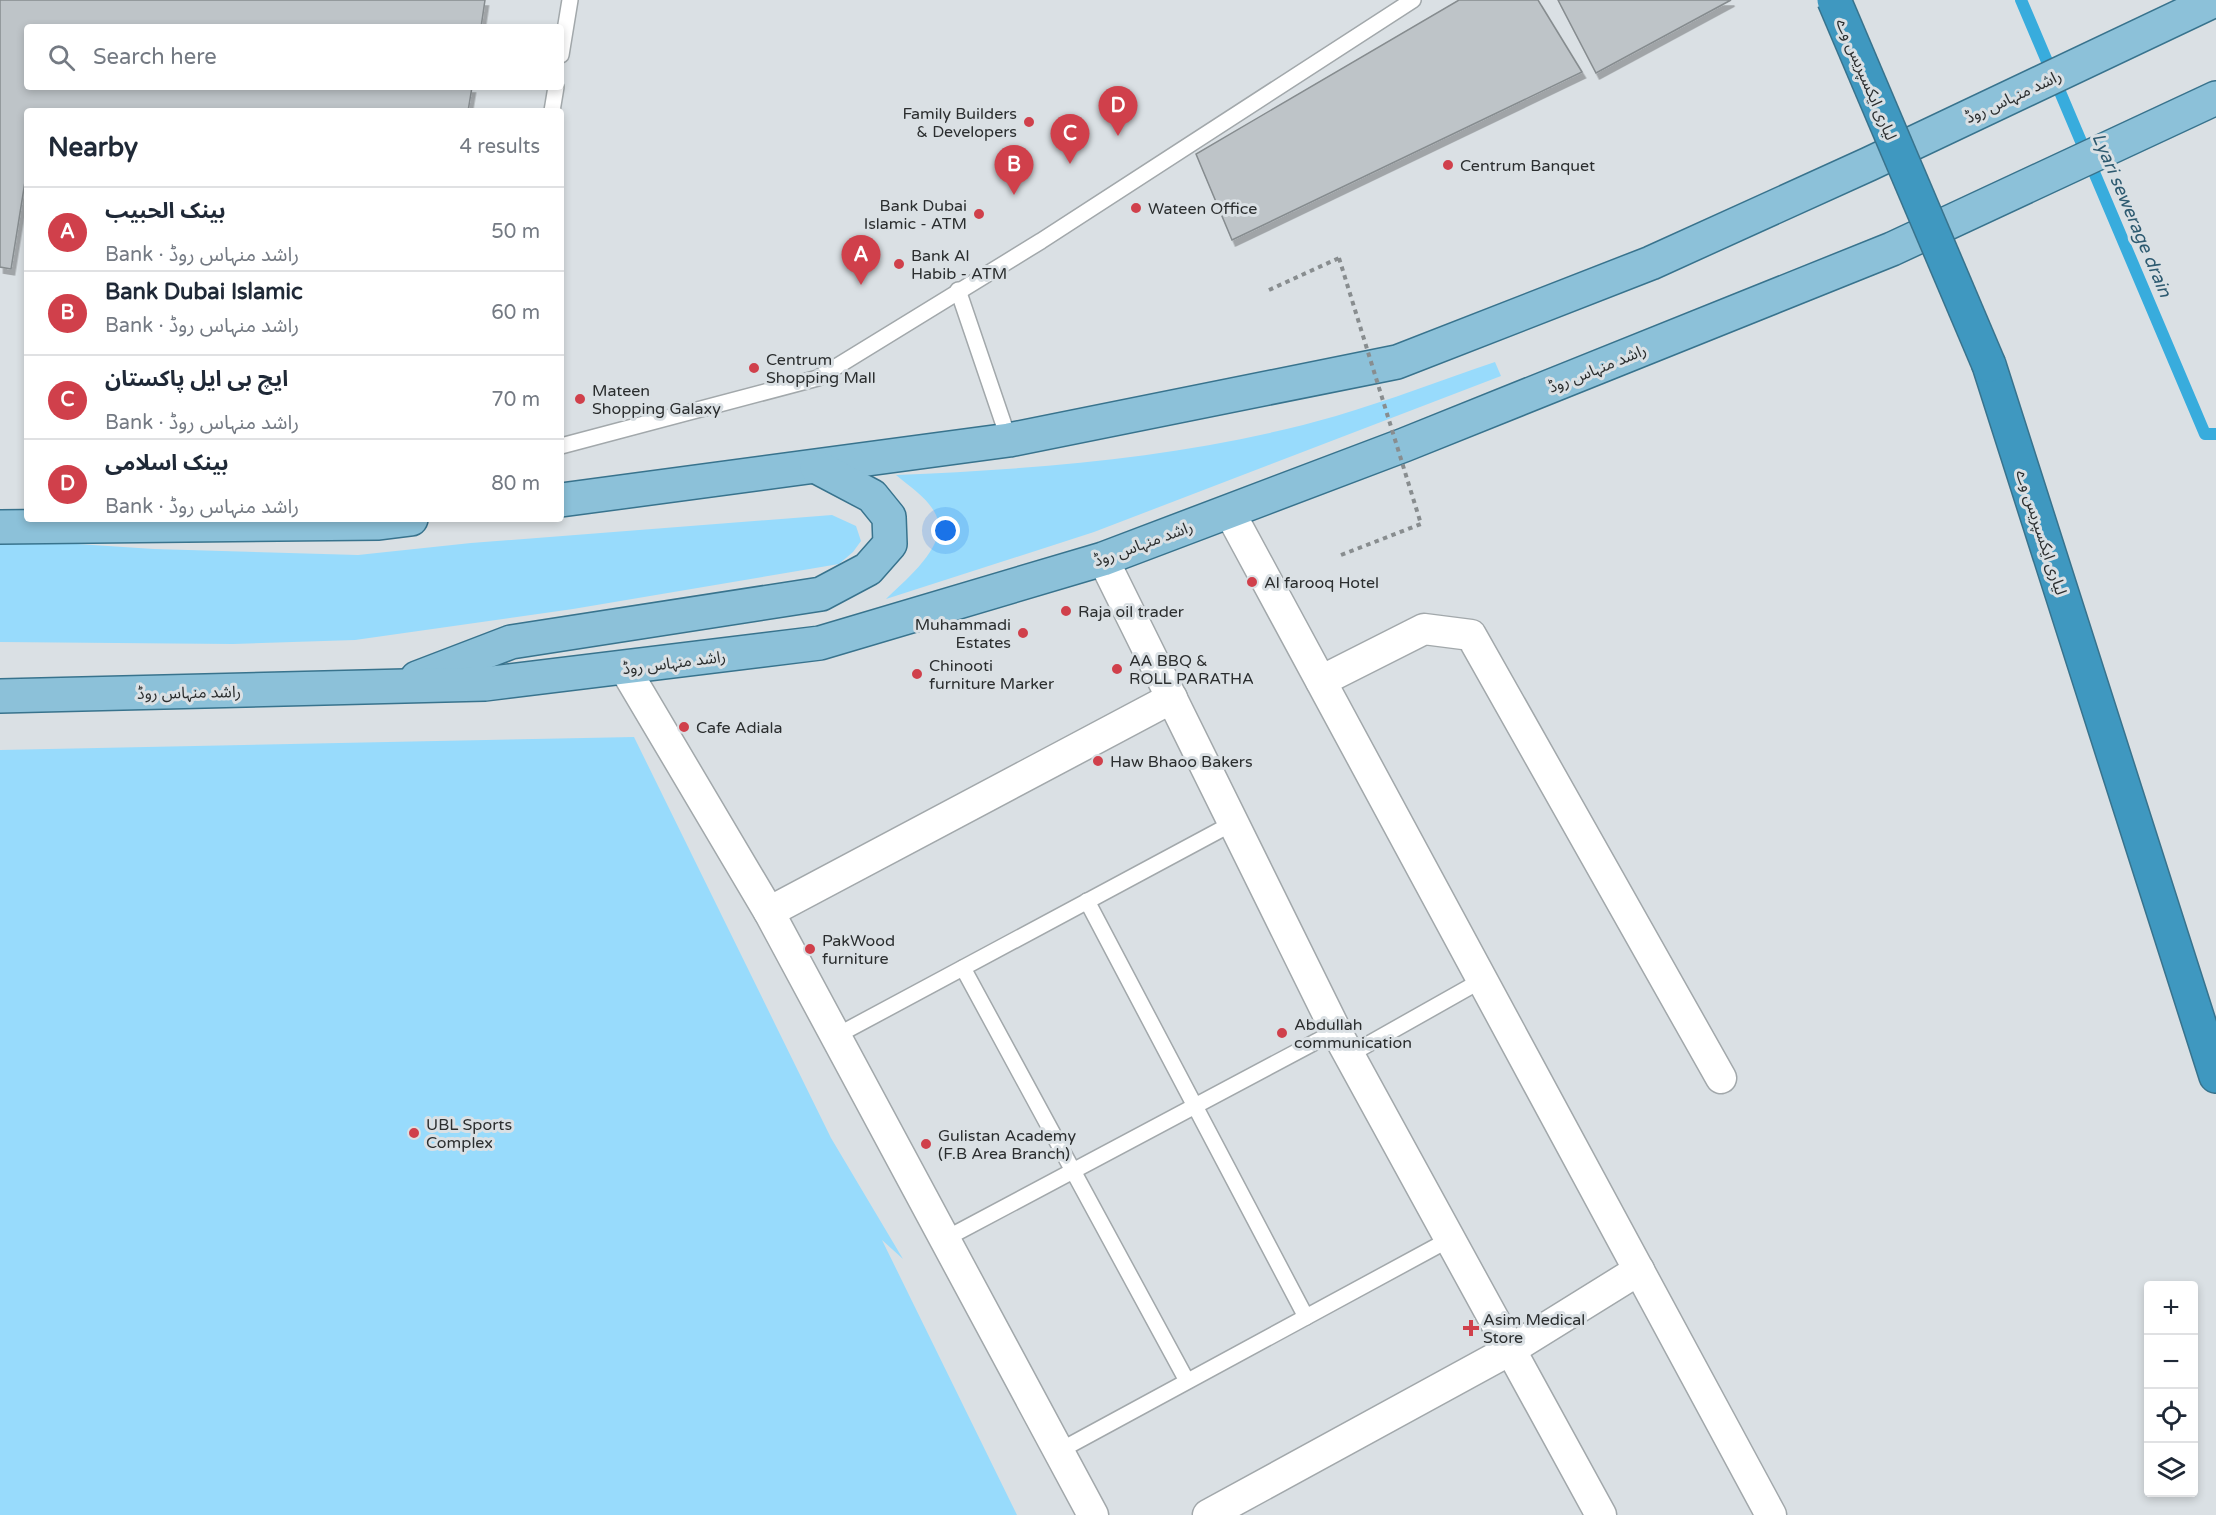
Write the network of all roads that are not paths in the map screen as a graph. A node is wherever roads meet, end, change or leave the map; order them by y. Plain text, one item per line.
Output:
1 (570, 0) edge
2 (1413, 0) edge
3 (1834, 0) edge
4 (2215, 0) edge
5 (564, 37) edge
6 (556, 90) edge
7 (2216, 98) edge
8 (552, 108) edge
9 (958, 290) junction
10 (1009, 440) junction
11 (564, 445) edge
12 (817, 467) junction
13 (564, 500) edge
14 (1229, 511) junction
15 (387, 522) edge
16 (79, 523) edge
17 (0, 527) edge
18 (1103, 559) junction
19 (625, 669) junction
20 (1321, 681) junction
21 (393, 687) junction
22 (0, 696) edge
23 (1172, 698) junction
24 (1233, 823) junction
25 (1087, 901) junction
26 (769, 912) junction
27 (963, 968) junction
28 (1482, 980) junction
29 (836, 1035) junction
30 (1342, 1043) junction
31 (2216, 1076) edge
32 (1721, 1078) dead end
33 (1195, 1107) junction
34 (1074, 1171) junction
35 (945, 1239) junction
36 (1450, 1239) junction
37 (1639, 1270) junction
38 (1306, 1317) junction
39 (1510, 1350) junction
40 (1187, 1381) junction
41 (1059, 1451) junction
42 (1093, 1515) edge
43 (1208, 1515) edge
44 (1601, 1515) edge
45 (1771, 1515) edge

1 - 5 lane
2 - 9 lane
3 - 31 highway, لیاری ایکسپریس وے, bridge
4 - 10 main road, راشد منہاس روڈ
6 - 8 lane
7 - 14 main road, راشد منہاس روڈ
9 - 10 lane
9 - 11 lane
10 - 12 main road, راشد منہاس روڈ
12 - 13 main road, راشد منہاس روڈ
12 - 21 main road
14 - 18 main road, راشد منہاس روڈ
14 - 20 street
15 - 16 main road
16 - 17 main road
18 - 19 main road, راشد منہاس روڈ
18 - 23 street
19 - 21 main road, راشد منہاس روڈ
19 - 26 street
20 - 28 street
20 - 32 street
21 - 22 main road, راشد منہاس روڈ
23 - 24 street
23 - 26 street
24 - 25 lane
24 - 30 street
25 - 27 lane
25 - 33 lane
26 - 29 street
27 - 29 lane
27 - 34 lane
28 - 30 lane
28 - 37 street
29 - 35 street
30 - 33 lane
30 - 36 street
33 - 34 lane
33 - 38 lane
34 - 35 lane
34 - 40 lane
35 - 41 street
36 - 38 lane
36 - 39 street
37 - 39 street
37 - 45 street
38 - 40 lane
39 - 43 street
39 - 44 street
40 - 41 lane
41 - 42 street

